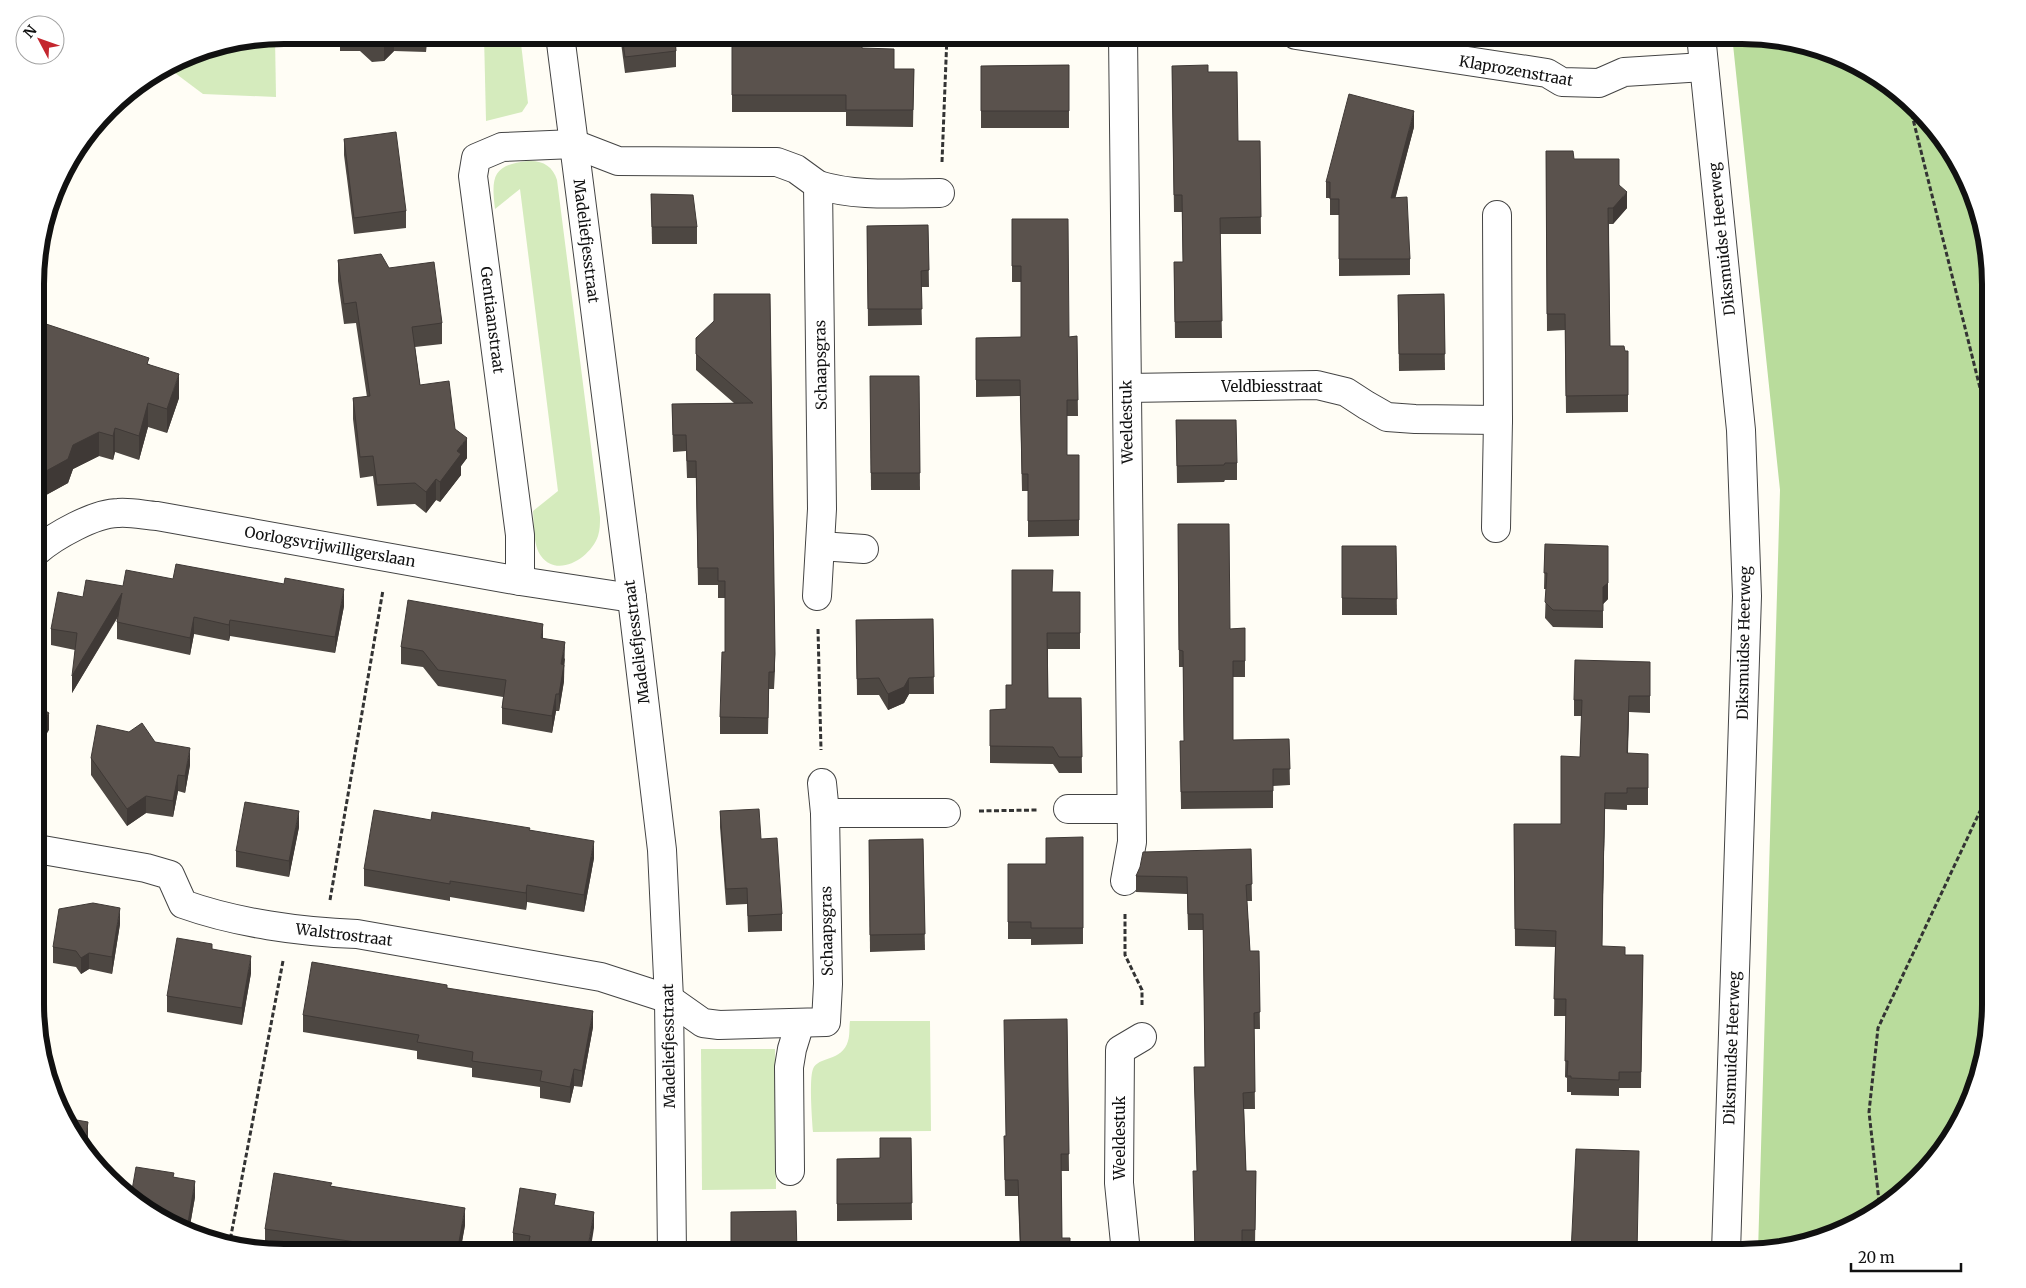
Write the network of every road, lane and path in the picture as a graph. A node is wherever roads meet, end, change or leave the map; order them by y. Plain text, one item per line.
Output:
1 (561, 44) edge
2 (947, 44) edge
3 (1123, 44) edge
4 (1355, 44) edge
5 (1702, 44) edge
6 (1704, 67) junction
7 (1912, 114) edge
8 (574, 144) junction
9 (818, 185) junction
10 (940, 194) joint
11 (1497, 216) dead end
12 (1127, 388) junction
13 (1982, 396) edge
14 (1498, 420) junction
15 (1496, 528) dead end
16 (44, 545) edge
17 (820, 546) junction
18 (864, 549) dead end
19 (389, 558) junction
20 (520, 581) junction
21 (817, 596) joint
22 (632, 598) junction
23 (822, 783) joint
24 (1982, 807) edge
25 (1068, 809) joint
26 (1131, 809) junction
27 (826, 813) junction
28 (946, 813) joint
29 (44, 850) edge
30 (1125, 881) joint
31 (289, 928) junction
32 (324, 933) junction
33 (669, 999) junction
34 (800, 1023) junction
35 (1142, 1037) joint
36 (790, 1171) dead end
37 (1879, 1202) edge
38 (230, 1238) edge
39 (672, 1244) edge
40 (1125, 1244) edge
41 (1726, 1244) edge

1 - 8 street, Madeliefjesstraat
2 - 10 path
3 - 12 street, Weeldestuk
4 - 6 street, Klaprozenstraat
5 - 6 street, Diksmuidse Heerweg
6 - 41 street, Diksmuidse Heerweg
7 - 13 path
8 - 9 street
8 - 20 street, Gentiaanstraat
8 - 22 street, Madeliefjesstraat
9 - 10 street
9 - 17 street, Schaapsgras
11 - 14 street
12 - 14 street, Veldbiesstraat
12 - 26 street, Weeldestuk
14 - 15 street
16 - 19 street, Oorlogsvrijwilligerslaan
17 - 18 street
17 - 21 street, Schaapsgras
19 - 20 street, Oorlogsvrijwilligerslaan
19 - 32 path
20 - 22 street, Oorlogsvrijwilligerslaan
21 - 23 path
22 - 33 street, Madeliefjesstraat
23 - 27 street, Schaapsgras
24 - 37 path
25 - 26 street
25 - 28 path
26 - 30 street, Weeldestuk
27 - 28 street
27 - 34 street, Schaapsgras
29 - 31 street, Walstrostraat
30 - 35 path
31 - 32 street, Walstrostraat
31 - 38 path
32 - 33 street, Walstrostraat
33 - 34 street, Schaapsgras
33 - 39 street, Madeliefjesstraat
34 - 36 street
35 - 40 street, Weeldestuk

